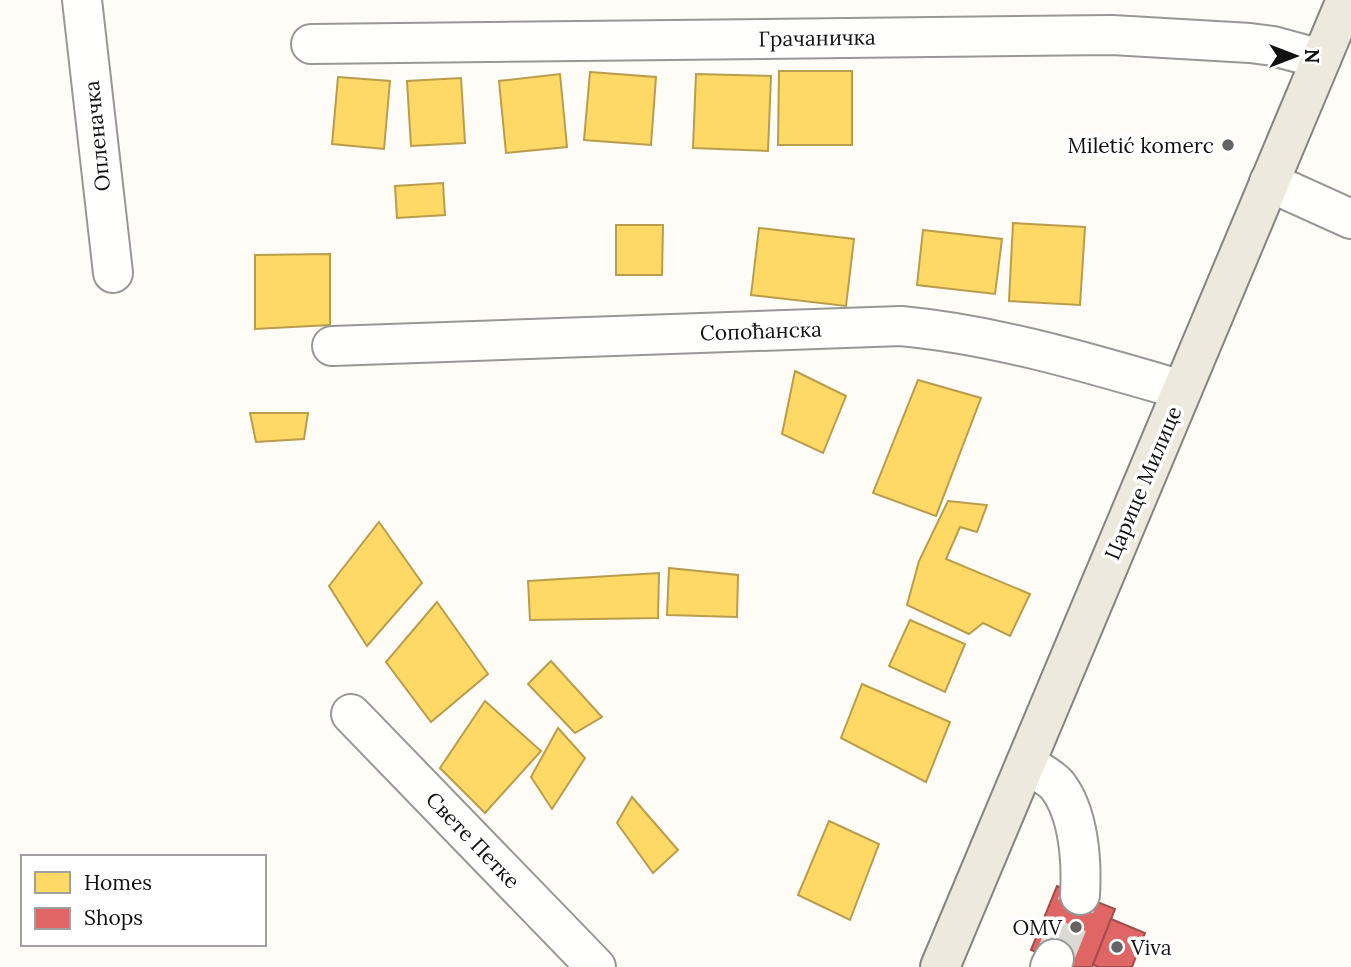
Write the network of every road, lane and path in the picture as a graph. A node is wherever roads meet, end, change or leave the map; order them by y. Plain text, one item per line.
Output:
1 (82, 0) edge
2 (1346, 0) edge
3 (311, 44) dead end
4 (1321, 59) junction
5 (1269, 182) junction
6 (1351, 219) edge
7 (113, 273) dead end
8 (332, 346) dead end
9 (1182, 390) junction
10 (351, 714) dead end
11 (1026, 763) junction
12 (1080, 895) tunnel mouth
13 (596, 967) edge
14 (940, 967) edge

1 - 7 street, Опленачка
2 - 4 main road, Царице Милице
3 - 4 street, Грачаничка
4 - 5 main road, Царице Милице
5 - 6 street
5 - 9 main road, Царице Милице
8 - 9 street, Сопоћанска
9 - 11 main road, Царице Милице
10 - 13 street, Свете Петке
11 - 12 street
11 - 14 main road, Царице Милице

